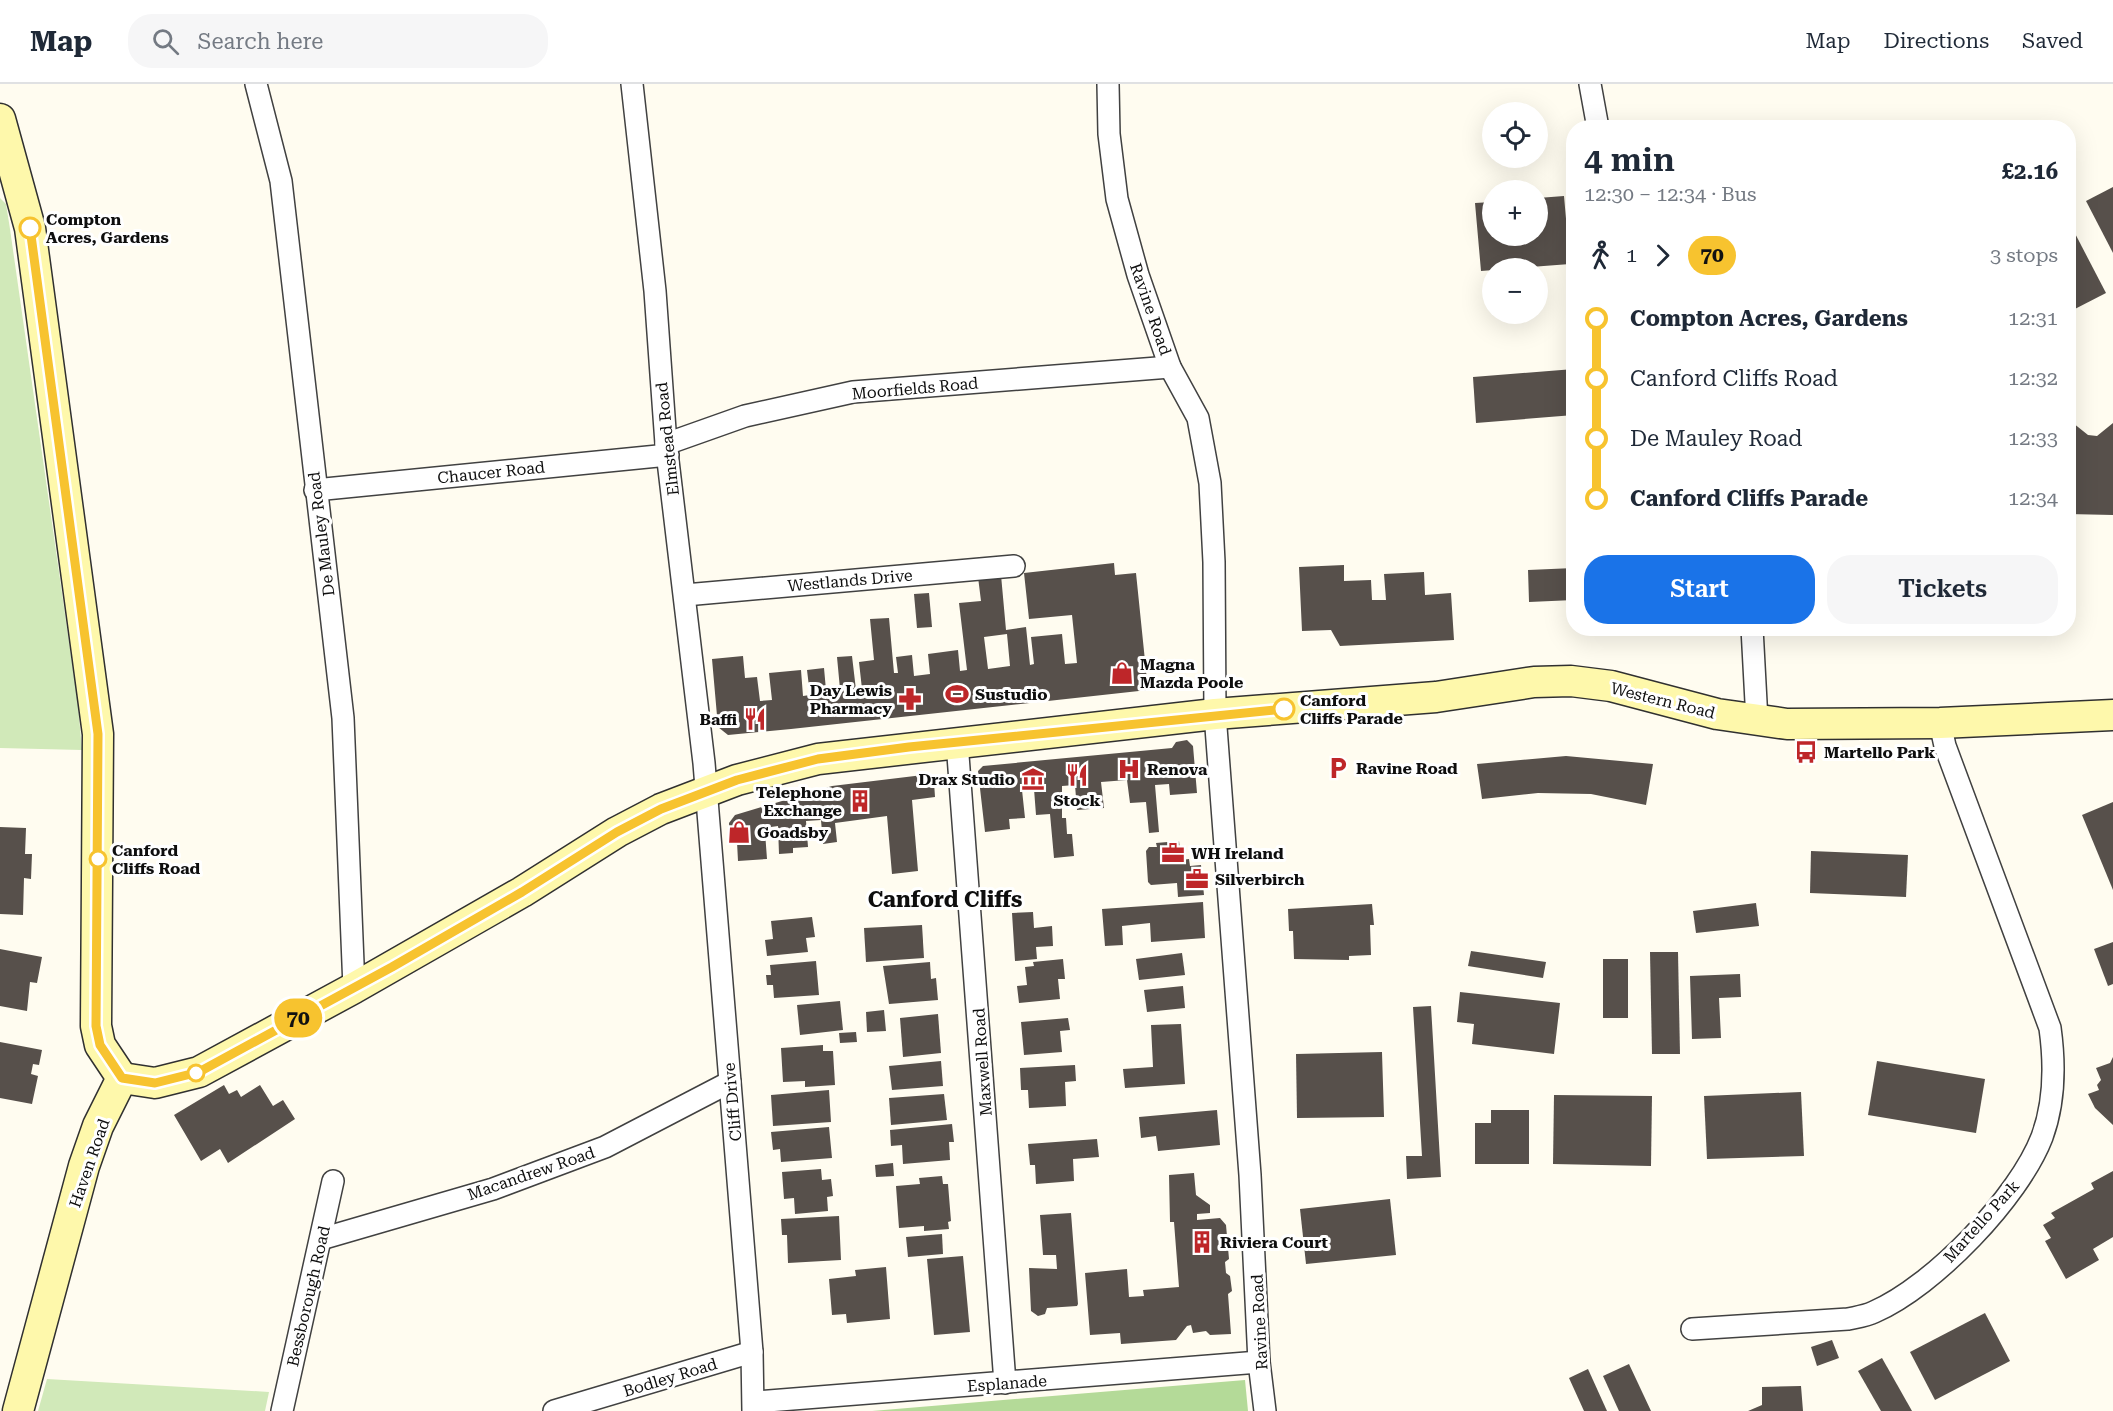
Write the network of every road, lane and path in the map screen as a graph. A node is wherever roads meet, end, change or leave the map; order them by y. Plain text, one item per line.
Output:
1 (256, 84) edge
2 (632, 84) edge
3 (1107, 84) edge
4 (1590, 84) edge
5 (0, 119) edge
6 (1597, 120) edge
7 (1170, 367) junction
8 (667, 449) junction
9 (315, 489) junction
10 (1014, 566) dead end
11 (685, 595) junction
12 (1752, 636) edge
13 (1215, 714) junction
14 (2113, 715) edge
15 (1757, 721) junction
16 (1940, 723) junction
17 (957, 742) junction
18 (707, 793) junction
19 (354, 988) junction
20 (122, 1078) junction
21 (730, 1082) junction
22 (333, 1181) dead end
23 (321, 1239) junction
24 (1692, 1329) dead end
25 (752, 1352) junction
26 (1259, 1362) junction
27 (1005, 1383) junction
28 (1264, 1401) edge
29 (754, 1407) edge
30 (18, 1411) edge
31 (282, 1411) edge
32 (554, 1411) edge

1 - 9 street, De Mauley Road
2 - 8 street, Elmstead Road
3 - 7 street, Ravine Road
4 - 6 street
5 - 20 main road
7 - 8 street, Moorfields Road
7 - 13 street, Ravine Road
8 - 9 street, Chaucer Road
8 - 11 street, Elmstead Road
9 - 19 street, De Mauley Road
10 - 11 street, Westlands Drive
11 - 18 street, Elmstead Road
12 - 15 street
13 - 15 main road, Western Road
13 - 17 main road
13 - 26 street, Ravine Road
14 - 16 main road, Western Road
15 - 16 main road, Western Road
16 - 24 street, Martello Park
17 - 18 main road
17 - 27 street, Maxwell Road
18 - 19 main road
18 - 21 street, Cliff Drive
19 - 20 main road
20 - 30 main road, Haven Road
21 - 23 street, Macandrew Road
21 - 25 street, Cliff Drive
22 - 23 street, Bessborough Road
23 - 31 street, Bessborough Road
25 - 29 street, Cliff Drive
25 - 32 street, Bodley Road
26 - 27 street, Esplanade
26 - 28 street, Ravine Road
27 - 29 street, Esplanade

